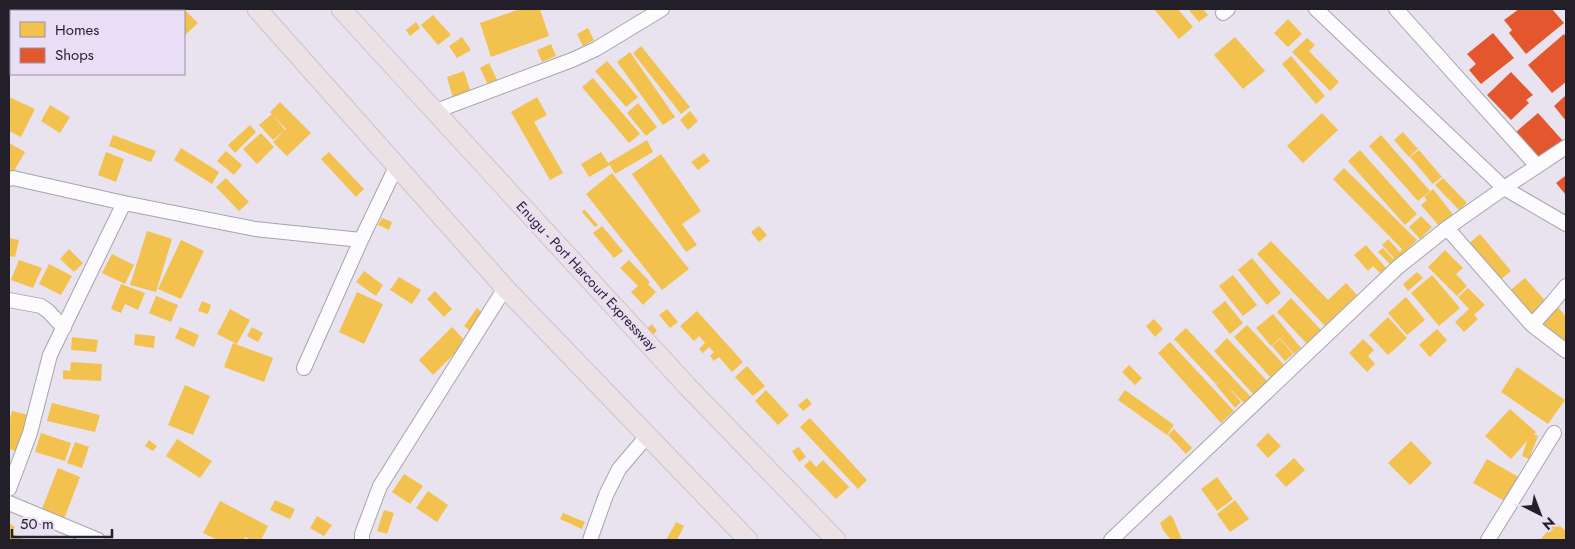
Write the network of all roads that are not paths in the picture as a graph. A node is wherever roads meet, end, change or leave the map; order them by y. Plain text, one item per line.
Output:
1 (257, 9) edge
2 (341, 9) edge
3 (662, 9) edge
4 (1316, 9) edge
5 (1396, 9) edge
6 (436, 111) junction
7 (1566, 148) edge
8 (397, 165) junction
9 (1537, 166) junction
10 (9, 179) edge
11 (1504, 188) junction
12 (124, 203) junction
13 (1566, 224) edge
14 (1447, 228) junction
15 (361, 240) junction
16 (1566, 286) edge
17 (505, 288) junction
18 (9, 300) edge
19 (1532, 325) junction
20 (64, 328) junction
21 (1566, 351) edge
22 (304, 368) dead end
23 (1554, 433) dead end
24 (647, 436) junction
25 (9, 488) edge
26 (9, 503) edge
27 (98, 540) edge
28 (362, 540) edge
29 (590, 540) edge
30 (748, 540) edge
31 (836, 540) edge
32 (1111, 540) edge
33 (1488, 540) edge

1 - 8 highway
2 - 6 highway, Enugu - Port Harcourt Expressway
3 - 6 street
4 - 11 street
5 - 9 street
6 - 31 highway, Enugu - Port Harcourt Expressway
7 - 9 street
8 - 15 street
8 - 17 highway
9 - 11 street
10 - 12 street
11 - 13 street
11 - 14 street
12 - 15 street
12 - 20 street
14 - 19 street
14 - 32 street
15 - 22 street
16 - 19 street
17 - 24 highway
17 - 28 street
18 - 20 street
19 - 21 street
20 - 25 street
23 - 33 street
24 - 29 street
24 - 30 highway
26 - 27 street

